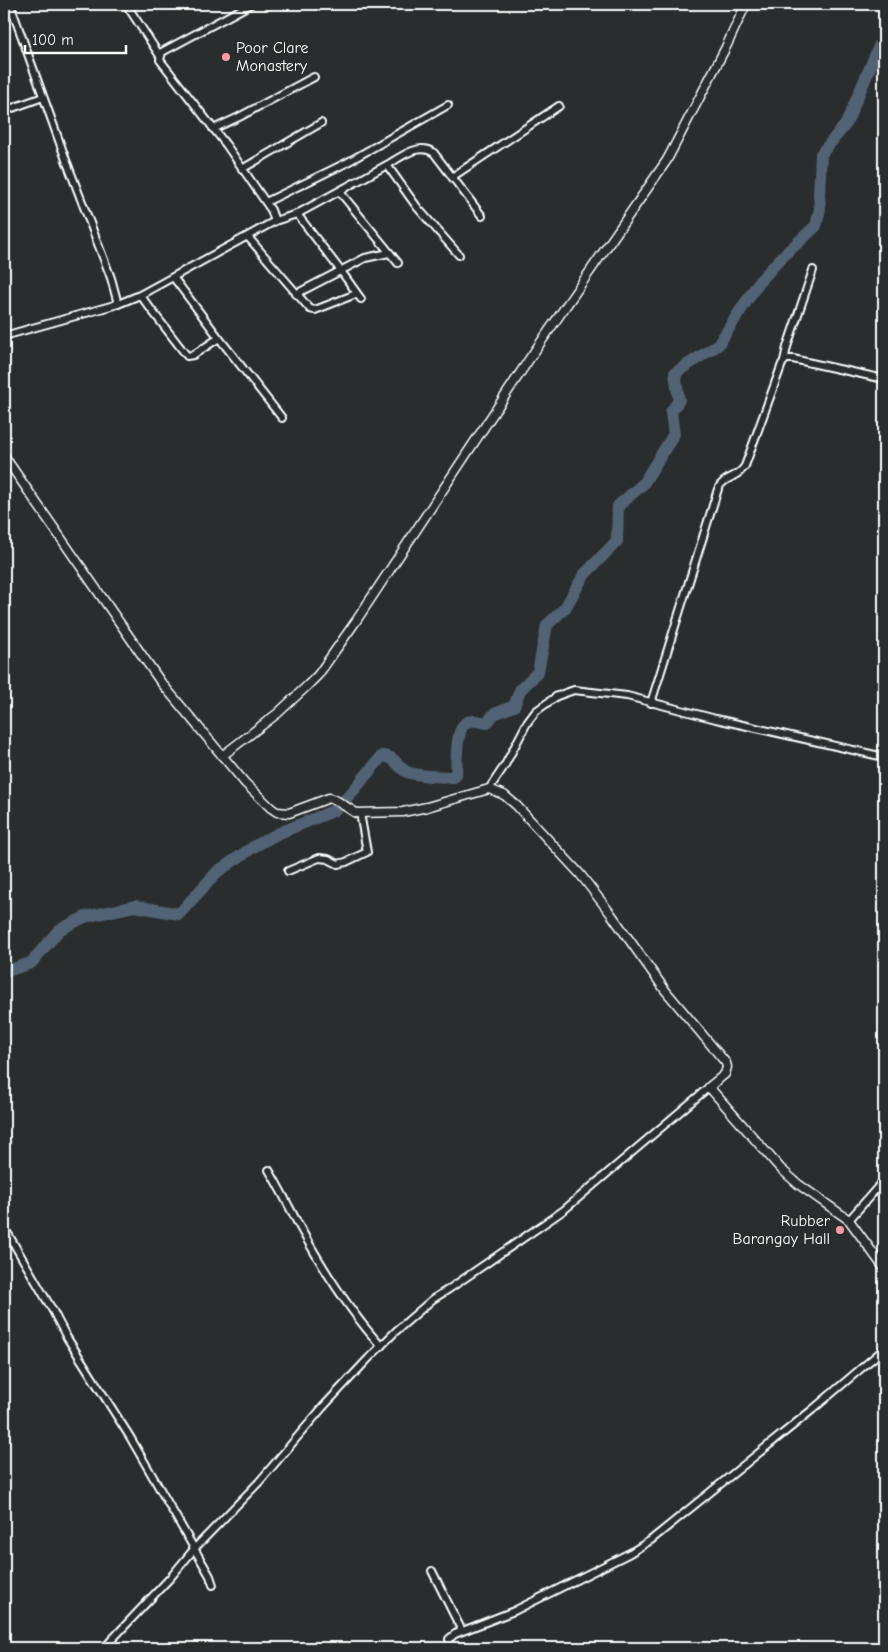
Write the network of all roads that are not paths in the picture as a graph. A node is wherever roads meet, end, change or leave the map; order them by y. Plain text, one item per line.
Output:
1 (10, 4) edge
2 (126, 4) edge
3 (251, 4) edge
4 (746, 4) edge
5 (160, 56) junction
6 (314, 77) dead end
7 (44, 97) junction
8 (448, 105) dead end
9 (559, 106) dead end
10 (4, 111) edge
11 (321, 123) dead end
12 (213, 128) junction
13 (387, 165) junction
14 (242, 169) junction
15 (452, 177) junction
16 (340, 192) junction
17 (266, 202) junction
18 (297, 214) junction
19 (482, 216) dead end
20 (275, 221) junction
21 (248, 237) junction
22 (389, 253) junction
23 (459, 255) dead end
24 (398, 264) dead end
25 (813, 270) dead end
26 (341, 271) junction
27 (173, 277) junction
28 (296, 294) junction
29 (140, 295) junction
30 (118, 304) junction
31 (4, 336) edge
32 (219, 338) junction
33 (784, 361) junction
34 (884, 379) edge
35 (282, 418) dead end
36 (4, 456) edge
37 (651, 703) junction
38 (222, 756) junction
39 (884, 757) edge
40 (489, 789) junction
41 (360, 813) junction
42 (288, 871) dead end
43 (709, 1087) junction
44 (269, 1170) dead end
45 (884, 1180) edge
46 (849, 1220) junction
47 (4, 1227) edge
48 (884, 1268) edge
49 (381, 1346) junction
50 (884, 1349) edge
51 (195, 1548) junction
52 (432, 1571) dead end
53 (213, 1585) dead end
54 (462, 1631) junction
55 (104, 1648) edge
56 (450, 1648) edge

1 - 7 street
2 - 5 street
3 - 5 street
4 - 38 street
5 - 12 street
6 - 12 street
7 - 10 street
7 - 30 street
8 - 17 street
9 - 15 street
11 - 14 street
12 - 14 street
13 - 15 street
13 - 16 street
13 - 23 street
14 - 17 street
15 - 19 street
16 - 18 street
16 - 22 street
17 - 20 street
18 - 20 street
18 - 26 street
20 - 21 street
21 - 27 street
21 - 28 street
22 - 24 street
22 - 26 street
25 - 33 street
26 - 28 street
26 - 28 street
27 - 29 street
27 - 32 street
29 - 30 street
29 - 32 street
30 - 31 street
32 - 35 street
33 - 34 street
33 - 37 street
36 - 38 street
37 - 39 street
37 - 40 street
38 - 41 street
40 - 41 street
40 - 43 street
41 - 42 street
43 - 46 street
43 - 49 street
44 - 49 street
45 - 46 street
46 - 48 street
47 - 51 street
49 - 51 street
50 - 54 street
51 - 53 street
51 - 55 street
52 - 54 street
54 - 56 street

